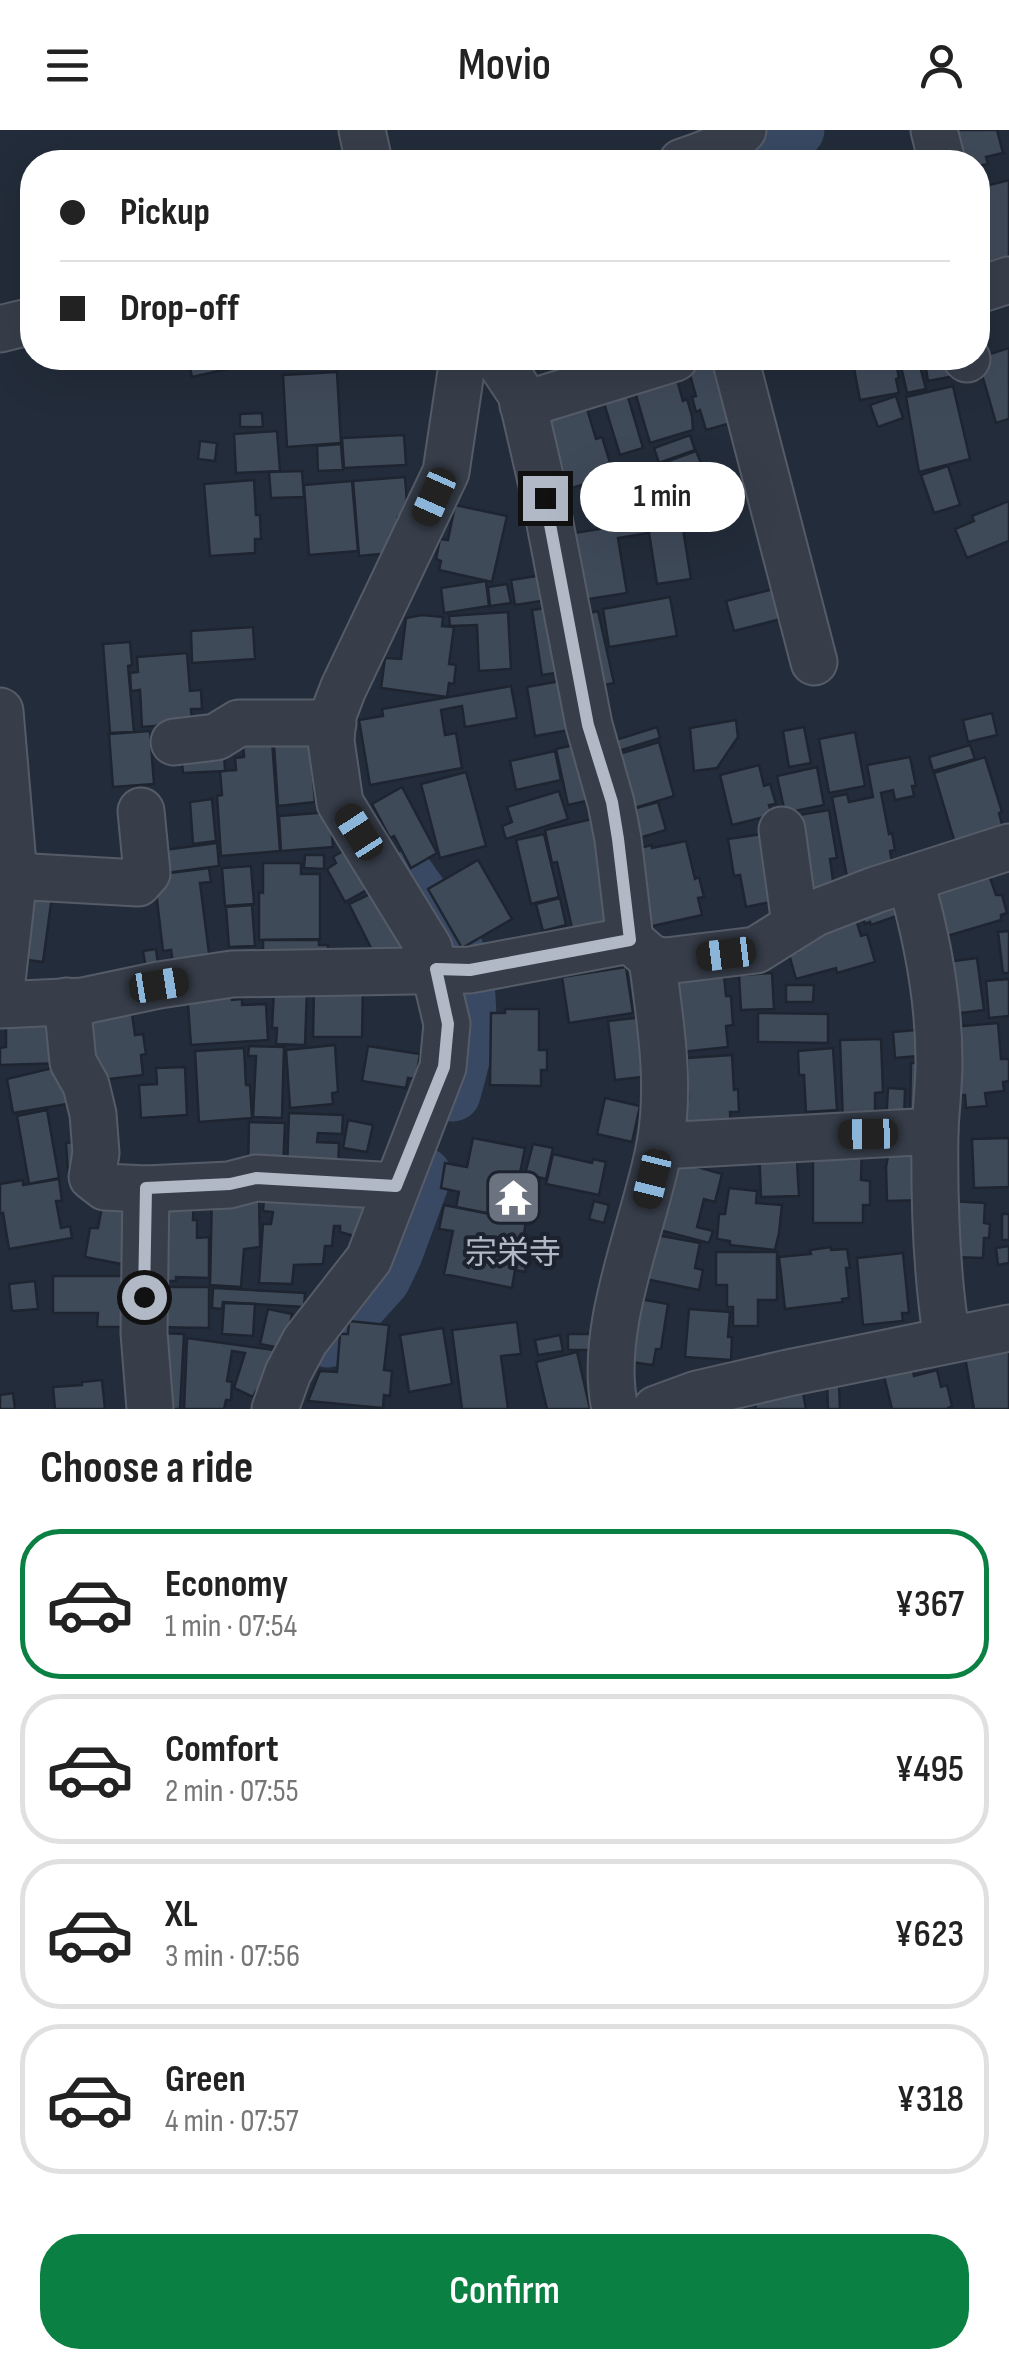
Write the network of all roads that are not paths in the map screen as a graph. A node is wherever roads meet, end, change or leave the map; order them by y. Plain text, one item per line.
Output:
1 (461, 370) edge
2 (505, 370) edge
3 (635, 370) edge
4 (738, 370) edge
5 (523, 404) junction
6 (814, 662) dead end
7 (0, 711) edge
8 (332, 723) junction
9 (174, 742) dead end
10 (142, 812) dead end
11 (782, 830) dead end
12 (1009, 847) edge
13 (14, 876) junction
14 (910, 879) junction
15 (795, 924) junction
16 (641, 950) junction
17 (436, 969) junction
18 (0, 1002) edge
19 (66, 1002) junction
20 (935, 1131) junction
21 (660, 1146) junction
22 (396, 1186) junction
23 (146, 1188) junction
24 (1009, 1328) edge
25 (948, 1340) junction
26 (150, 1409) edge
27 (275, 1409) edge
28 (615, 1409) edge
29 (656, 1409) edge

1 - 8 street
2 - 5 street
3 - 5 street
4 - 6 street
5 - 16 street
7 - 13 street
8 - 9 street
8 - 17 street
10 - 13 street
11 - 15 street
12 - 14 street
13 - 18 street
14 - 15 street
14 - 20 street
15 - 16 street
16 - 17 street
16 - 21 street
17 - 19 street
17 - 22 street
18 - 19 street
19 - 23 street
20 - 21 street
20 - 25 street
21 - 28 street
22 - 23 street
22 - 27 street
23 - 26 street
24 - 25 street
25 - 29 street

